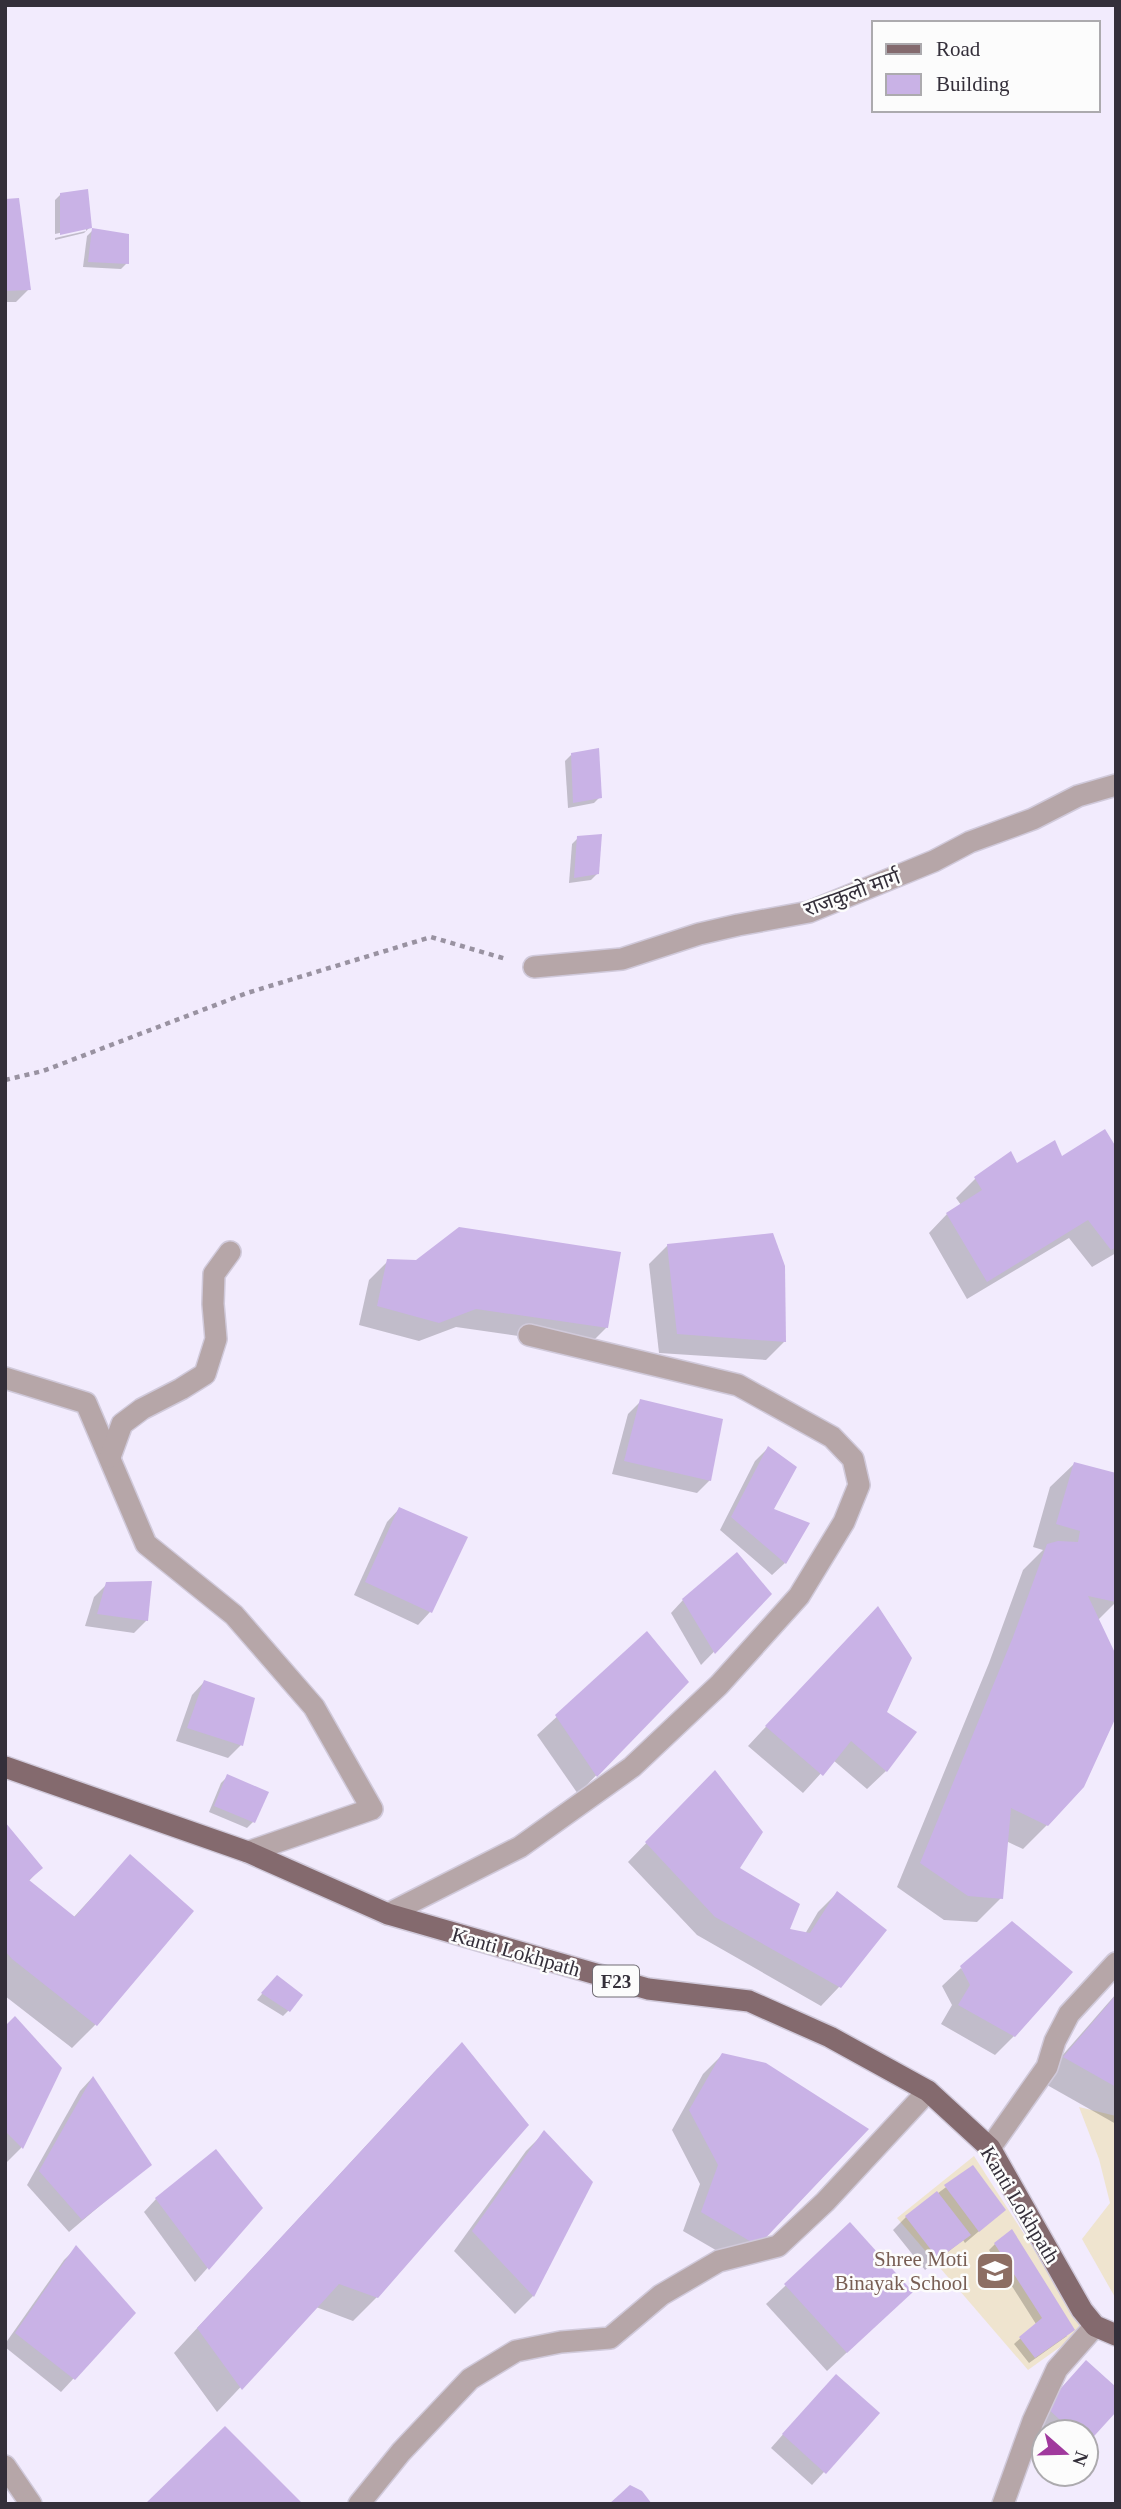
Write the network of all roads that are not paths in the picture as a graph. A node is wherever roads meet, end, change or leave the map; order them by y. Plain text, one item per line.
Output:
1 (1116, 785) edge
2 (534, 967) road end
3 (230, 1252) dead end
4 (529, 1335) dead end
5 (5, 1378) edge
6 (110, 1457) junction
7 (5, 1767) edge
8 (248, 1852) junction
9 (388, 1914) junction
10 (1116, 1962) edge
11 (928, 2091) junction
12 (990, 2148) junction
13 (1095, 2326) junction
14 (1116, 2335) edge
15 (5, 2466) edge
16 (31, 2504) edge
17 (359, 2504) edge
18 (1003, 2504) edge

1 - 2 street, राजकुलो मार्ग
3 - 6 street
4 - 9 street
5 - 6 street
6 - 8 street
7 - 8 main road, Kanti Lokhpath / F23
8 - 9 main road, Kanti Lokhpath / F23
9 - 11 main road, Kanti Lokhpath / F23
10 - 12 street
11 - 12 main road, Kanti Lokhpath / F23
11 - 17 street
12 - 13 main road, Kanti Lokhpath / F23
13 - 14 main road
13 - 18 street
15 - 16 street

